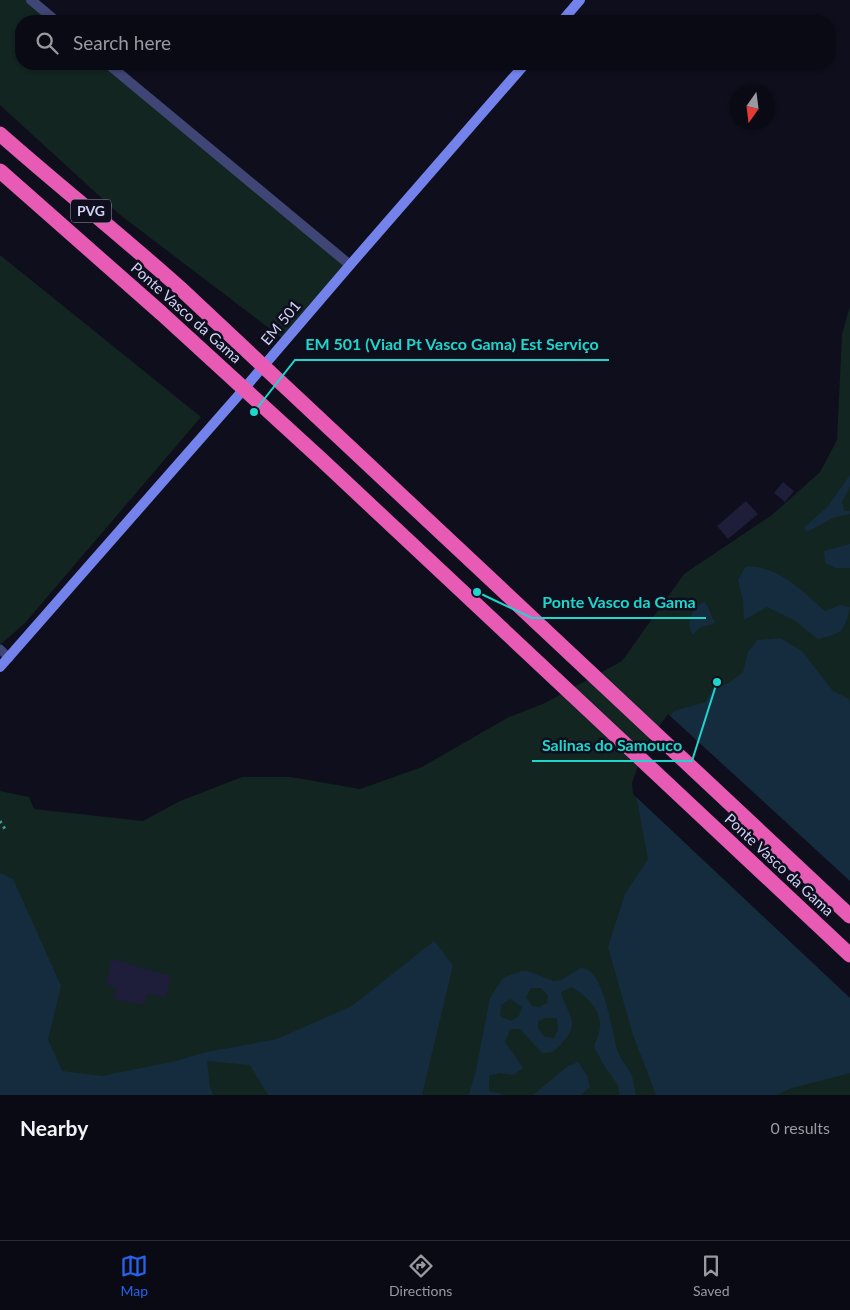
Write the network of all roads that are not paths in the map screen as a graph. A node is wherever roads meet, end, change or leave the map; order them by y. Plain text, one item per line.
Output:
1 (31, 0) edge
2 (580, 0) edge
3 (49, 15) edge
4 (567, 15) edge
5 (115, 70) edge
6 (520, 70) edge
7 (0, 134) edge
8 (0, 171) edge
9 (350, 264) junction
10 (0, 649) edge
11 (9, 658) junction
12 (0, 667) edge
13 (850, 916) edge
14 (850, 955) edge

1 - 3 street
2 - 4 main road
5 - 9 street
6 - 9 main road, EM 501 / EM 501
7 - 13 highway, Ponte Vasco da Gama / PVG, bridge
8 - 14 highway, Ponte Vasco da Gama / PVG, bridge
9 - 11 main road, EM 501 / EM 501
10 - 11 lane
11 - 12 main road, EM 501 / EM 501

